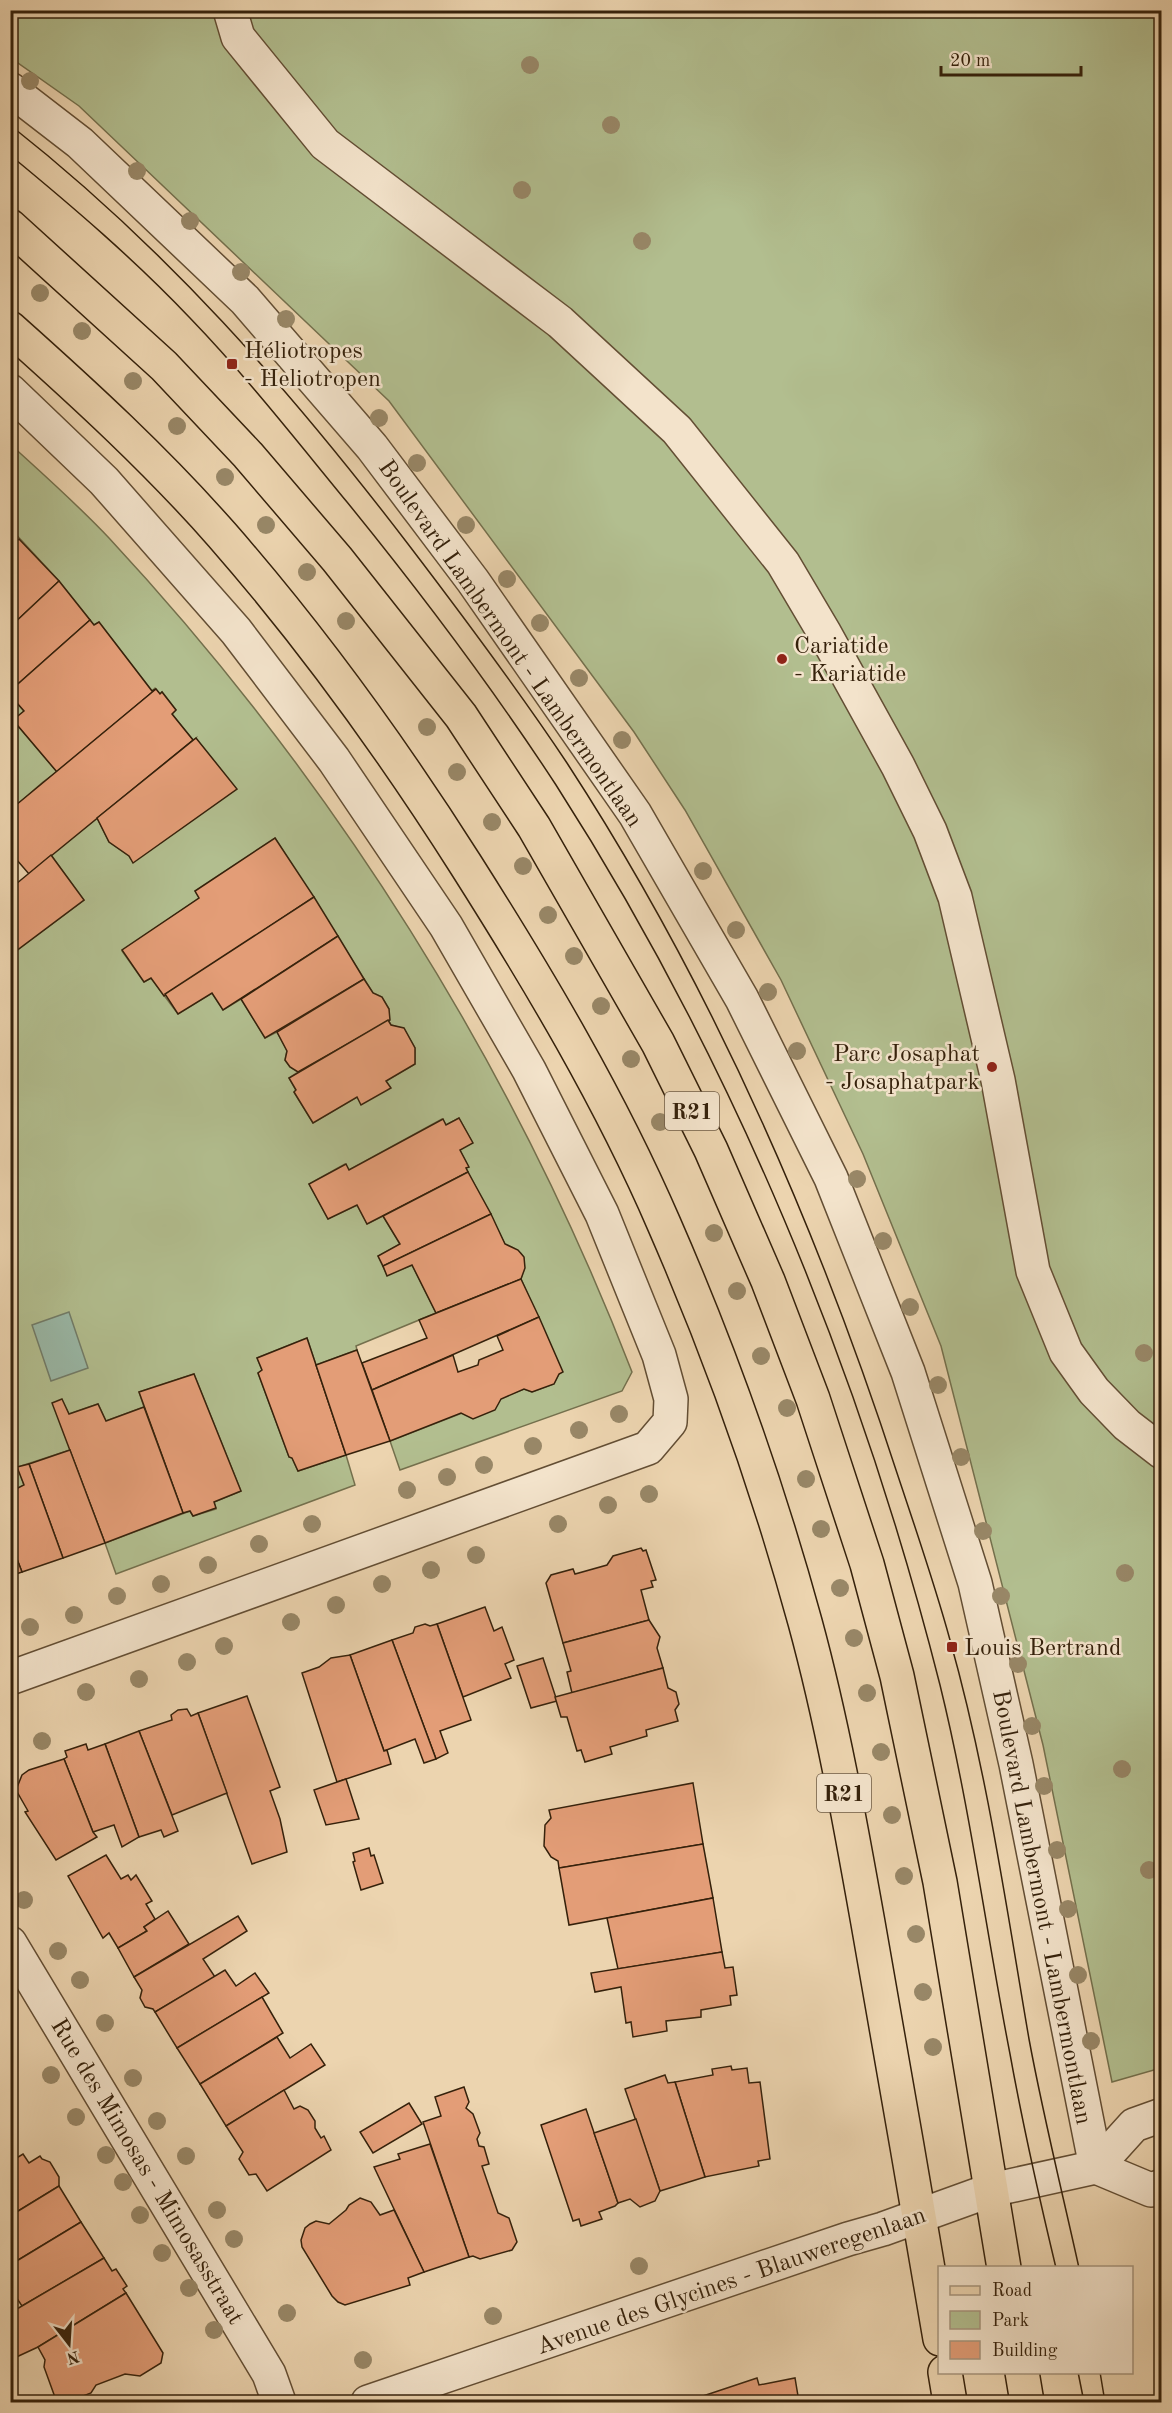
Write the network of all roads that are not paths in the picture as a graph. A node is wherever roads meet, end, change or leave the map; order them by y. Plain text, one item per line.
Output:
1 (230, 10) edge
2 (10, 89) edge
3 (10, 226) edge
4 (10, 328) edge
5 (10, 391) edge
6 (1161, 1452) edge
7 (10, 1678) edge
8 (10, 1943) edge
9 (1161, 2115) edge
10 (1096, 2167) junction
11 (1161, 2186) edge
12 (991, 2190) junction
13 (919, 2217) junction
14 (1004, 2266) edge
15 (938, 2333) edge
16 (945, 2374) edge
17 (1022, 2374) edge
18 (279, 2403) edge
19 (368, 2403) edge
20 (950, 2403) edge
21 (1027, 2403) edge

1 - 6 street
2 - 10 street, Boulevard Lambermont - Lambermontlaan
3 - 12 main road, R21
4 - 13 main road, R21
5 - 7 street
8 - 18 street, Rue des Mimosas - Mimosasstraat
9 - 10 street
10 - 11 street
10 - 12 street, Avenue des Glycines - Blauweregenlaan
12 - 13 street, Avenue des Glycines - Blauweregenlaan
12 - 14 main road, R21
13 - 15 main road, R21
13 - 19 street, Avenue des Glycines - Blauweregenlaan
16 - 20 main road
17 - 21 main road

